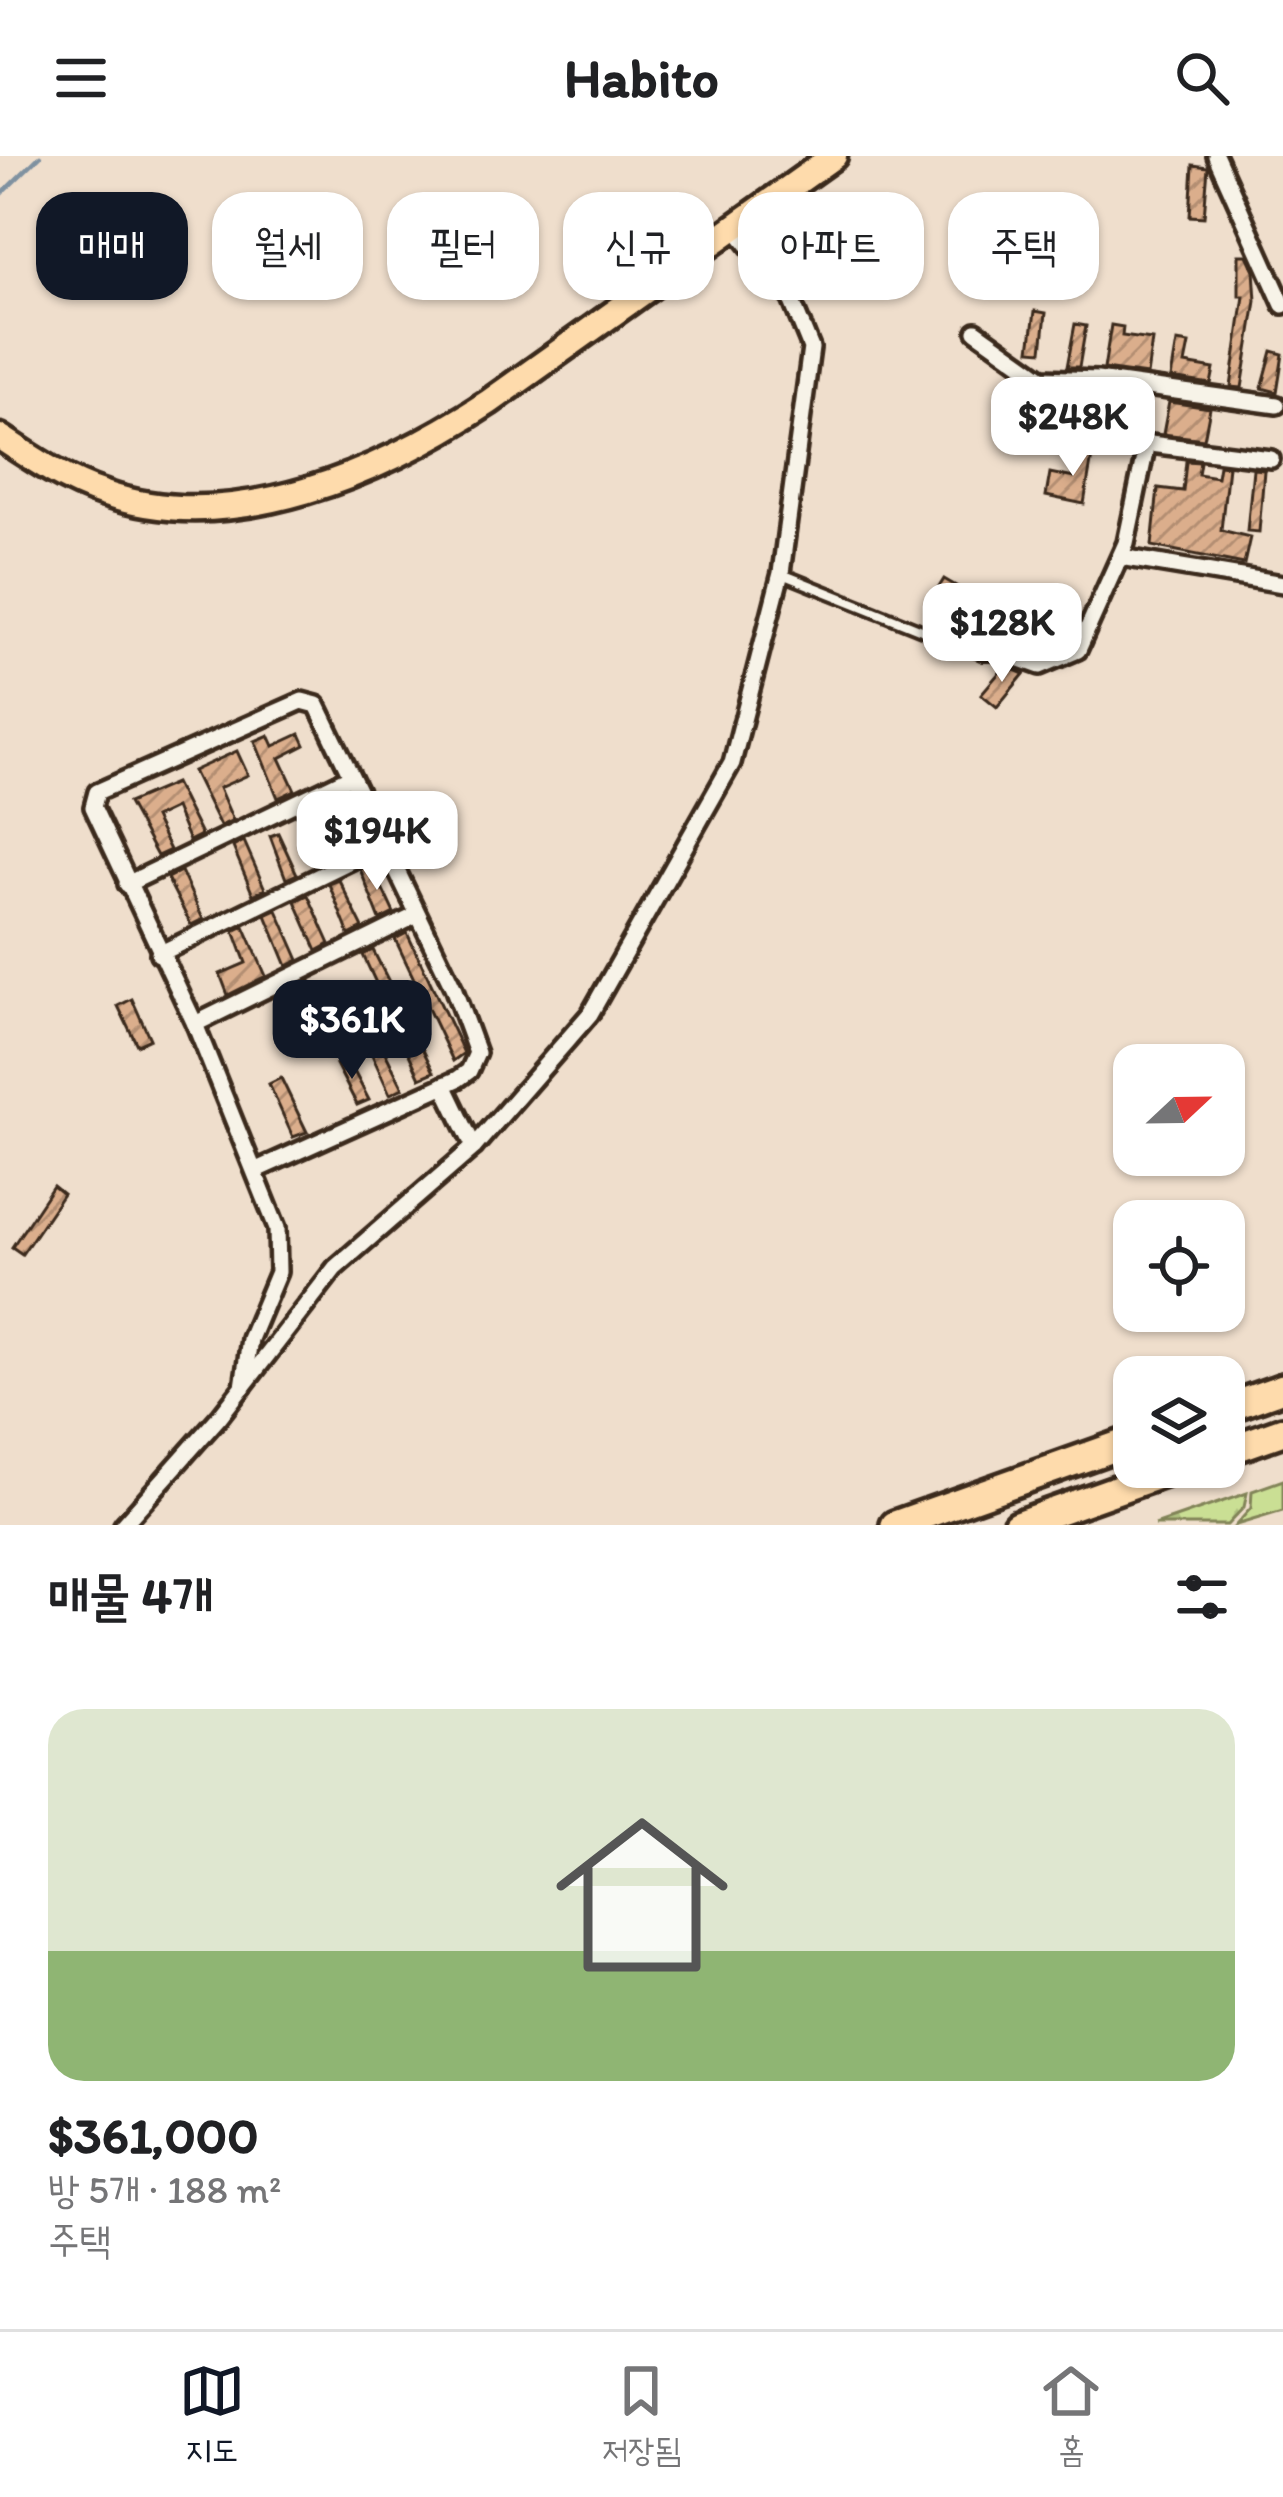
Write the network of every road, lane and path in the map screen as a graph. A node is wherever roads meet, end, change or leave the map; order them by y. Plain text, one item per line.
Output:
1 (834, 156) edge
2 (1216, 156) edge
3 (736, 228) junction
4 (1283, 305) edge
5 (976, 331) dead end
6 (1042, 378) junction
7 (1277, 405) dead end
8 (0, 436) edge
9 (1147, 443) junction
10 (1271, 459) dead end
11 (1121, 557) junction
12 (781, 573) junction
13 (1283, 584) edge
14 (1009, 655) joint
15 (350, 776) junction
16 (385, 844) junction
17 (128, 884) junction
18 (417, 914) junction
19 (159, 954) junction
20 (195, 1024) junction
21 (444, 1085) junction
22 (474, 1147) junction
23 (256, 1169) junction
24 (243, 1387) junction
25 (1283, 1388) edge
26 (1245, 1401) edge
27 (1283, 1431) edge
28 (1245, 1445) edge
29 (1113, 1447) edge
30 (1121, 1488) edge
31 (122, 1525) edge
32 (895, 1525) edge
33 (1017, 1525) edge

1 - 3 main road
2 - 4 street
3 - 8 main road
3 - 12 street
5 - 6 street
6 - 7 street
6 - 9 street
9 - 10 street
9 - 11 street
11 - 13 street
11 - 14 street
12 - 14 lane
12 - 22 street
15 - 16 street
15 - 17 street
15 - 17 street
16 - 18 street
16 - 19 street
17 - 19 street
18 - 20 street
18 - 21 street
19 - 20 street
20 - 23 street
21 - 22 street
21 - 23 street
22 - 24 street
23 - 24 street
24 - 31 street
25 - 26 highway
27 - 28 highway
29 - 32 highway
30 - 33 highway

